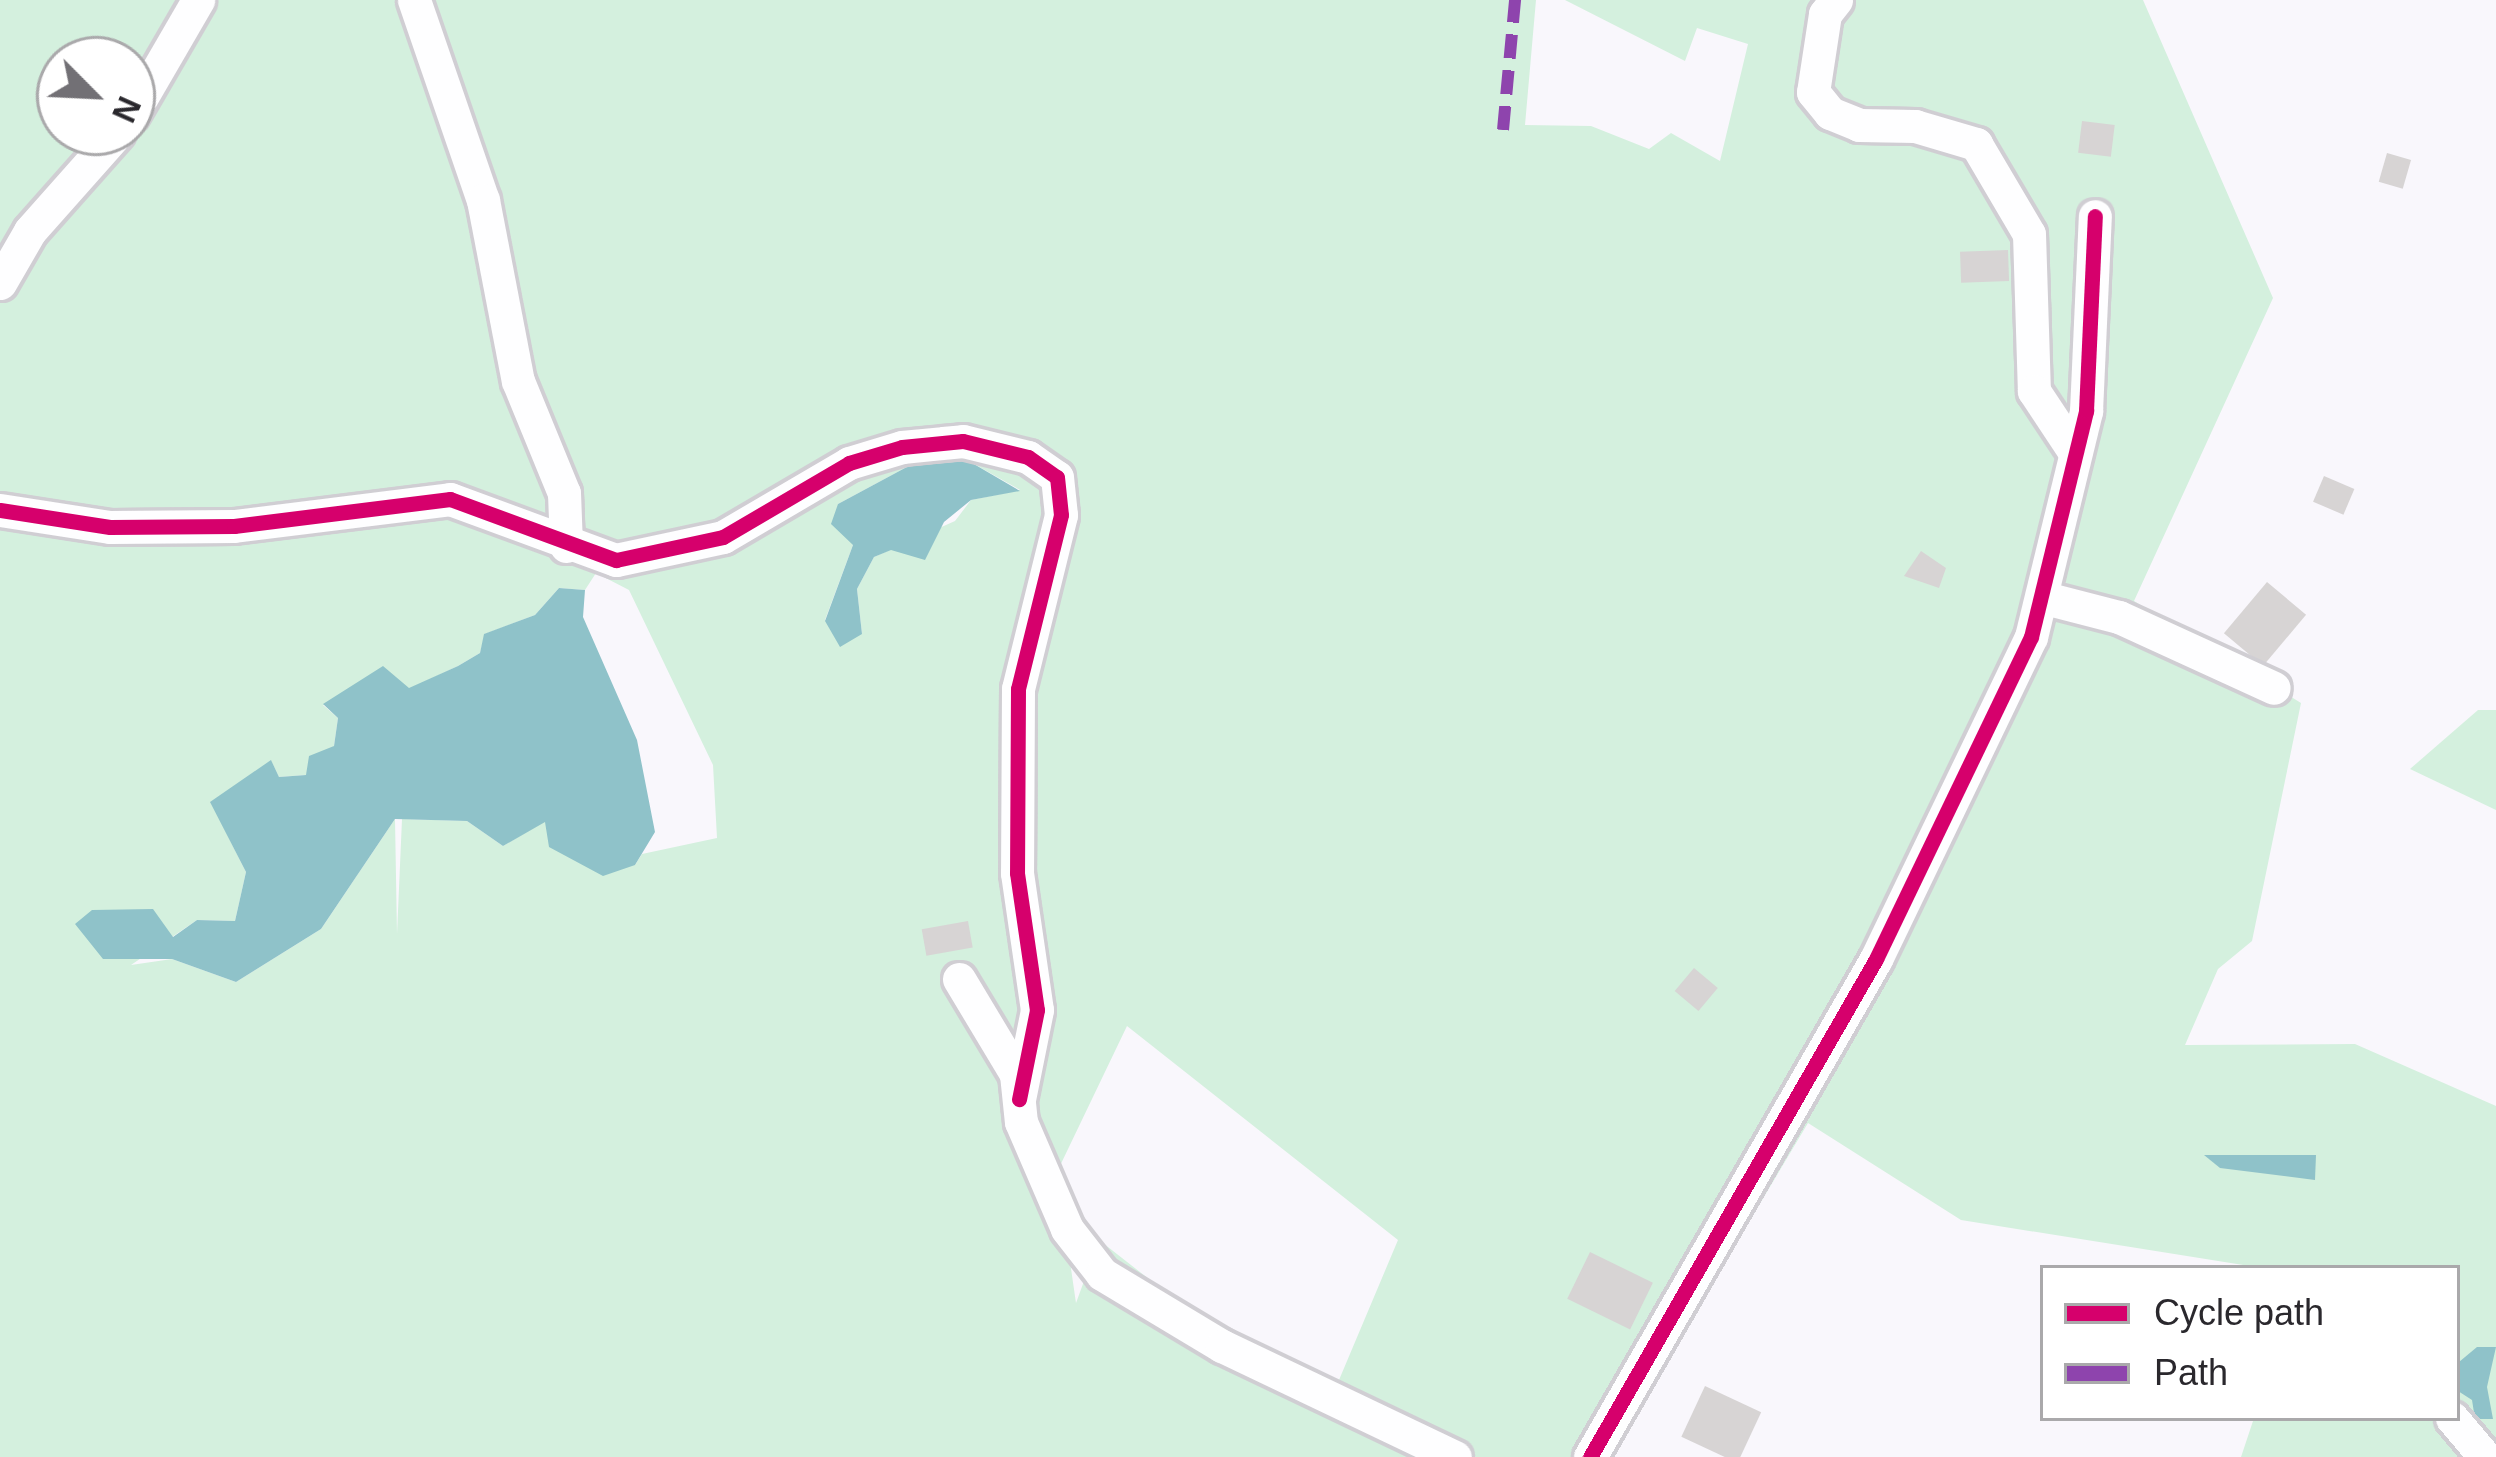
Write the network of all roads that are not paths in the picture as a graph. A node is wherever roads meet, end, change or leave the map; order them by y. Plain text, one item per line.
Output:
1 (198, 0) edge
2 (414, 0) edge
3 (1836, 0) edge
4 (156, 72) edge
5 (96, 156) edge
6 (2095, 216) dead end
7 (0, 284) edge
8 (2075, 453) junction
9 (0, 510) edge
10 (566, 546) junction
11 (2044, 598) junction
12 (2274, 688) dead end
13 (959, 979) dead end
14 (1019, 1099) junction
15 (2455, 1421) edge
16 (1455, 1457) edge
17 (1590, 1457) edge
18 (2485, 1457) edge

1 - 4 street
2 - 10 street
3 - 8 street
5 - 7 street
6 - 8 street
8 - 11 street
9 - 10 street
10 - 14 street
11 - 12 street
11 - 17 street
13 - 14 street
14 - 16 street
15 - 18 street

